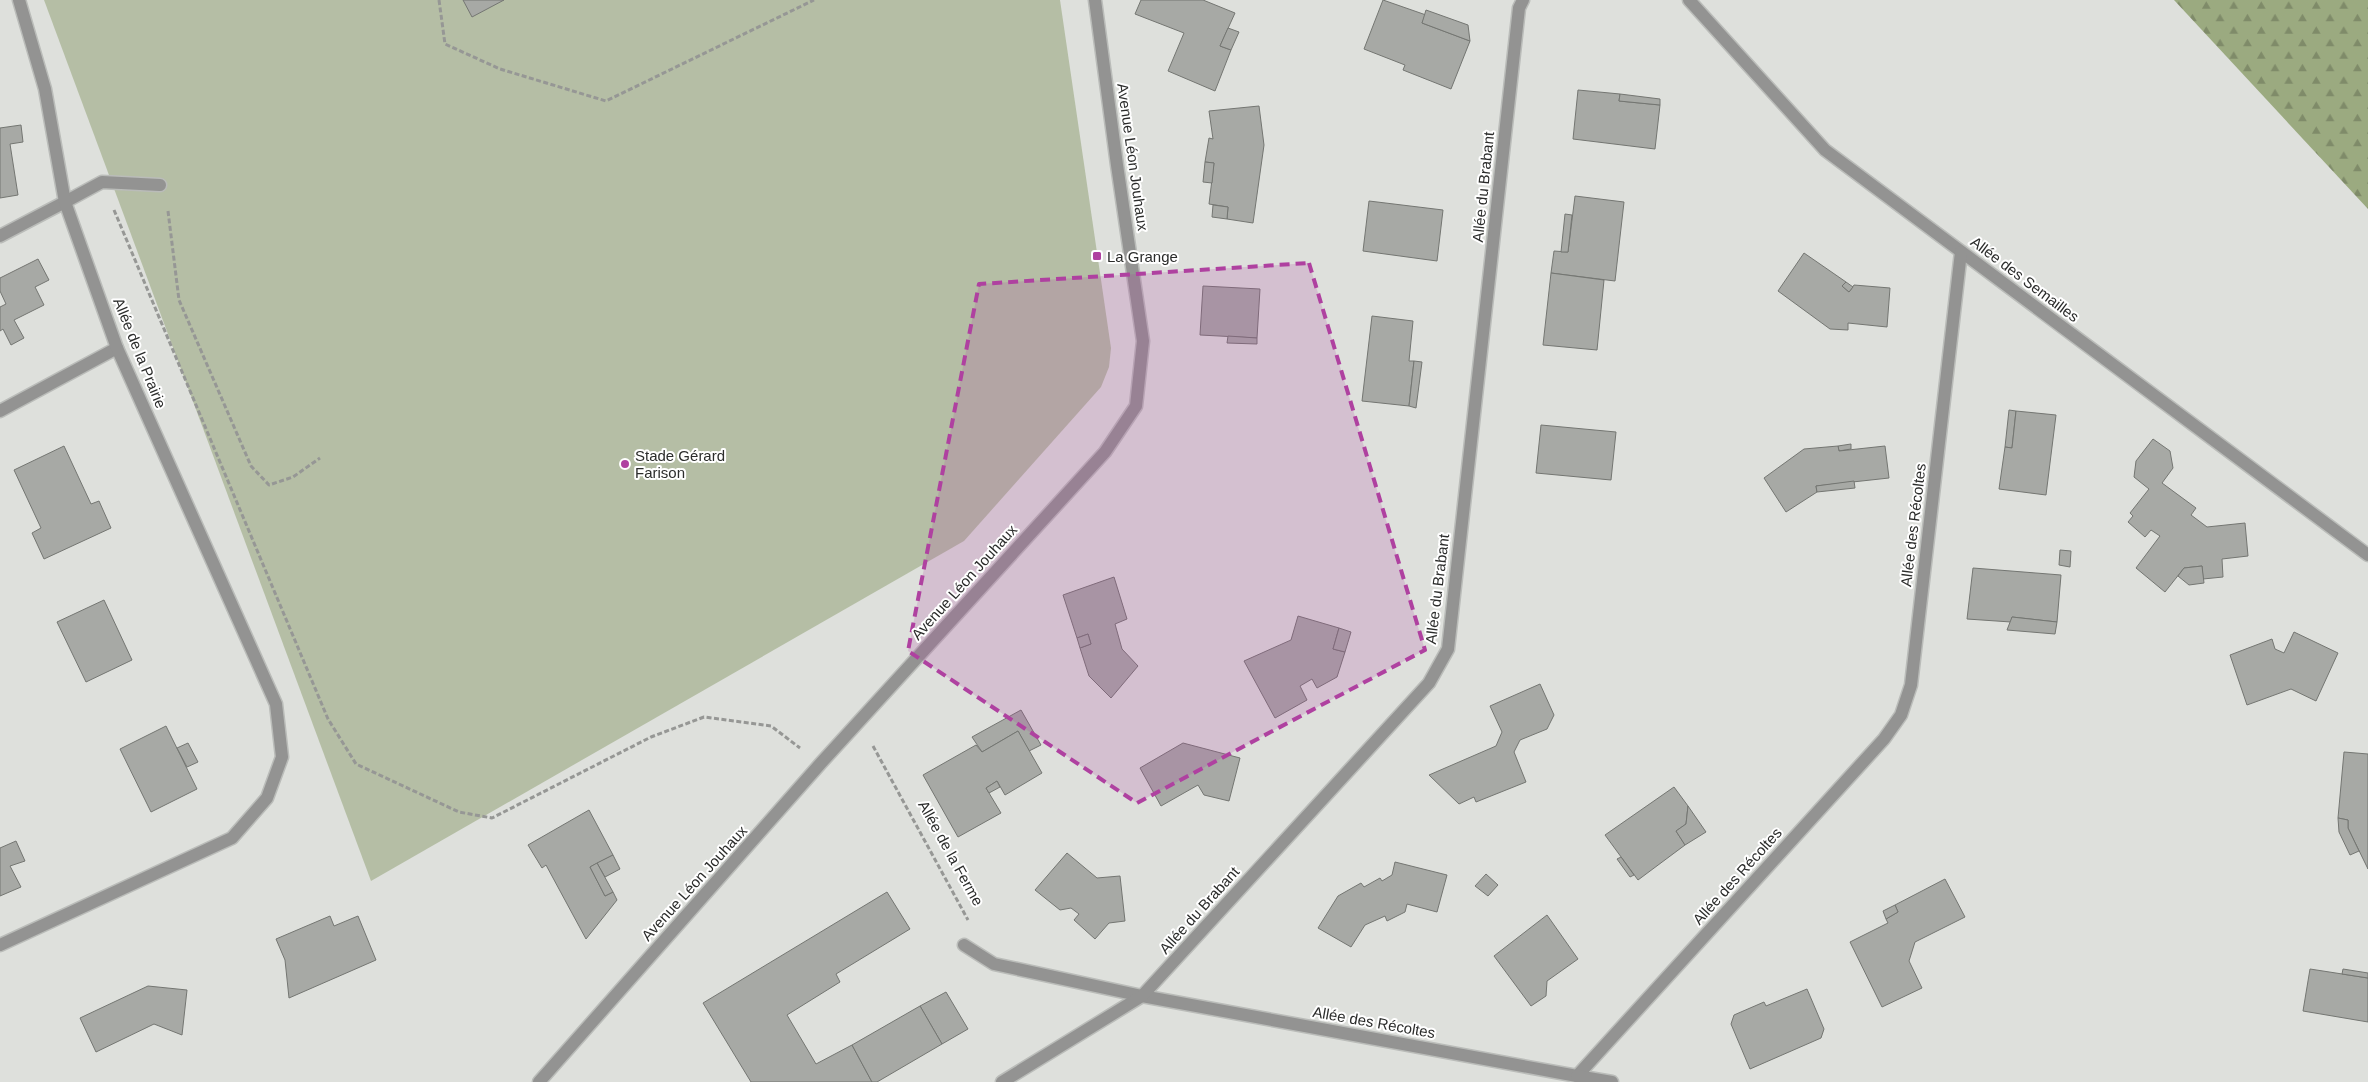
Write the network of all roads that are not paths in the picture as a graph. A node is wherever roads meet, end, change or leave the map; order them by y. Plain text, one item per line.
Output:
1 (19, 0) edge
2 (1095, 0) edge
3 (1523, 0) edge
4 (1689, 0) edge
5 (160, 186) road end
6 (64, 202) junction
7 (0, 236) edge
8 (1961, 252) junction
9 (117, 348) junction
10 (0, 411) edge
11 (2368, 555) edge
12 (964, 945) road end
13 (0, 946) edge
14 (1142, 996) junction
15 (1577, 1076) junction
16 (540, 1082) edge
17 (1002, 1082) edge
18 (1612, 1082) edge

1 - 6 street, Allée de la Prairie
2 - 16 street, Avenue Léon Jouhaux
3 - 14 street, Allée du Brabant
4 - 8 street, Allée des Semailles
5 - 6 street
6 - 7 street
6 - 9 street, Allée de la Prairie
8 - 11 street, Allée des Semailles
8 - 15 street, Allée des Récoltes
9 - 10 street
9 - 13 street, Allée de la Prairie
12 - 14 street
14 - 15 street, Allée des Récoltes
14 - 17 street, Allée du Brabant
15 - 18 street

